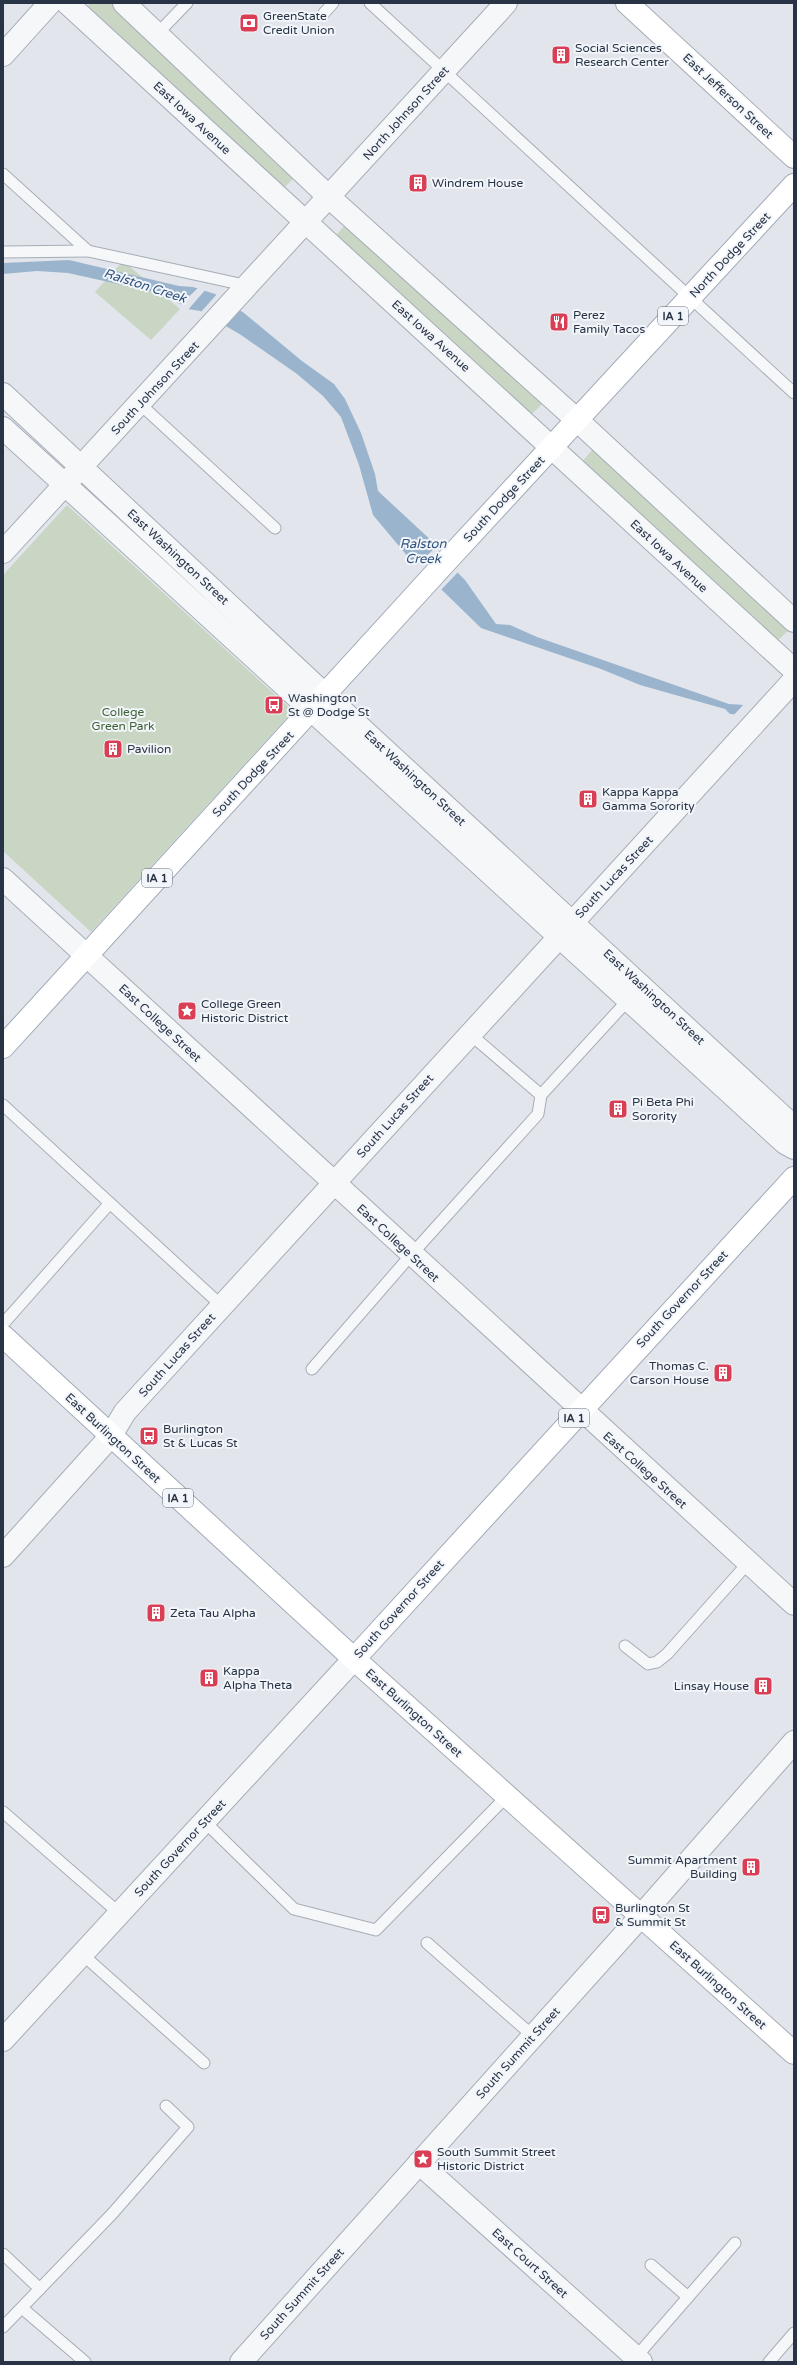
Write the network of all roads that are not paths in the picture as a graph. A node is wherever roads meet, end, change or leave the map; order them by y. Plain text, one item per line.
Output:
1 (50, 3) edge
2 (67, 3) edge
3 (124, 3) edge
4 (187, 3) edge
5 (333, 3) edge
6 (370, 3) edge
7 (506, 3) edge
8 (627, 3) edge
9 (324, 13) dead end
10 (157, 34) junction
11 (3, 55) edge
12 (444, 71) junction
13 (794, 157) edge
14 (3, 174) edge
15 (794, 185) edge
16 (329, 197) junction
17 (306, 223) junction
18 (88, 251) junction
19 (3, 252) edge
20 (242, 293) junction
21 (690, 298) junction
22 (794, 393) edge
23 (3, 394) edge
24 (140, 404) junction
25 (577, 420) junction
26 (3, 428) edge
27 (552, 447) junction
28 (82, 467) junction
29 (65, 485) junction
30 (274, 528) dead end
31 (3, 552) edge
32 (794, 621) edge
33 (794, 670) edge
34 (794, 680) edge
35 (318, 703) junction
36 (3, 879) edge
37 (566, 929) junction
38 (86, 955) junction
39 (629, 999) junction
40 (470, 1034) junction
41 (3, 1047) edge
42 (541, 1094) junction
43 (3, 1105) edge
44 (794, 1127) edge
45 (794, 1148) edge
46 (794, 1178) edge
47 (333, 1184) junction
48 (110, 1203) junction
49 (411, 1255) junction
50 (222, 1306) junction
51 (3, 1324) edge
52 (3, 1336) edge
53 (312, 1369) dead end
54 (580, 1411) junction
55 (110, 1437) junction
56 (3, 1556) edge
57 (748, 1564) junction
58 (794, 1604) edge
59 (625, 1646) dead end
60 (354, 1659) junction
61 (794, 1742) edge
62 (507, 1796) junction
63 (3, 1812) edge
64 (204, 1822) junction
65 (119, 1913) junction
66 (641, 1916) junction
67 (427, 1943) dead end
68 (82, 1954) junction
69 (5, 2033) edge
70 (533, 2036) junction
71 (794, 2053) edge
72 (204, 2063) dead end
73 (166, 2106) dead end
74 (419, 2163) junction
75 (735, 2243) dead end
76 (3, 2254) edge
77 (652, 2265) dead end
78 (40, 2289) junction
79 (688, 2297) junction
80 (22, 2308) junction
81 (3, 2327) edge
82 (794, 2333) edge
83 (638, 2360) edge
84 (84, 2362) edge
85 (241, 2362) edge
86 (769, 2362) edge

1 - 11 street
2 - 17 street, East Iowa Avenue
3 - 10 street
4 - 10 lane
5 - 9 lane
6 - 12 lane
7 - 12 street, North Johnson Street
8 - 13 main road, East Jefferson Street
10 - 16 street
12 - 16 street, North Johnson Street
12 - 21 lane
14 - 18 lane
15 - 21 main road, North Dodge Street / IA 1
16 - 17 street, North Johnson Street
16 - 25 street
17 - 20 street, South Johnson Street
17 - 27 street, East Iowa Avenue
18 - 19 lane
18 - 20 lane
20 - 24 street, South Johnson Street
21 - 22 lane
21 - 25 main road, North Dodge Street / IA 1
23 - 28 street, East Washington Street
24 - 28 street, South Johnson Street
24 - 30 lane
25 - 27 main road, North Dodge Street / IA 1
25 - 32 street
26 - 29 street, East Washington Street
27 - 33 street, East Iowa Avenue
27 - 35 main road, South Dodge Street / IA 1
28 - 29 street, South Johnson Street
28 - 35 street, East Washington Street
29 - 31 street, South Johnson Street
29 - 35 street, East Washington Street
34 - 37 street, South Lucas Street
35 - 37 street, East Washington Street
35 - 38 main road, South Dodge Street / IA 1
36 - 38 street, East College Street
37 - 39 street, East Washington Street
37 - 40 street, South Lucas Street
37 - 44 street, East Washington Street
38 - 41 main road, South Dodge Street / IA 1
38 - 47 street, East College Street
39 - 42 lane
39 - 45 street, East Washington Street
40 - 42 lane
40 - 47 street, South Lucas Street
42 - 49 lane
43 - 48 lane
46 - 54 main road, South Governor Street / IA 1
47 - 49 street, East College Street
47 - 50 street, South Lucas Street
48 - 50 lane
48 - 51 lane
49 - 53 lane
49 - 54 street, East College Street
50 - 55 street, South Lucas Street
52 - 55 main road, East Burlington Street / IA 1
54 - 57 street, East College Street
54 - 60 main road, South Governor Street / IA 1
55 - 56 street, South Lucas Street
55 - 60 main road, East Burlington Street / IA 1
57 - 58 street, East College Street
57 - 59 lane
60 - 62 main road, East Burlington Street
60 - 64 street, South Governor Street
61 - 66 street, South Summit Street
62 - 64 lane
62 - 66 main road, East Burlington Street
63 - 65 lane
64 - 65 street, South Governor Street
65 - 68 street, South Governor Street
66 - 70 street, South Summit Street
66 - 71 main road, East Burlington Street
67 - 70 lane
68 - 69 street, South Governor Street
68 - 72 lane
70 - 74 street, South Summit Street
73 - 78 lane
74 - 83 street, East Court Street
74 - 85 street, South Summit Street
75 - 79 lane
76 - 78 lane
77 - 79 lane
78 - 80 lane
79 - 83 lane
80 - 81 lane
80 - 84 lane
82 - 86 lane

